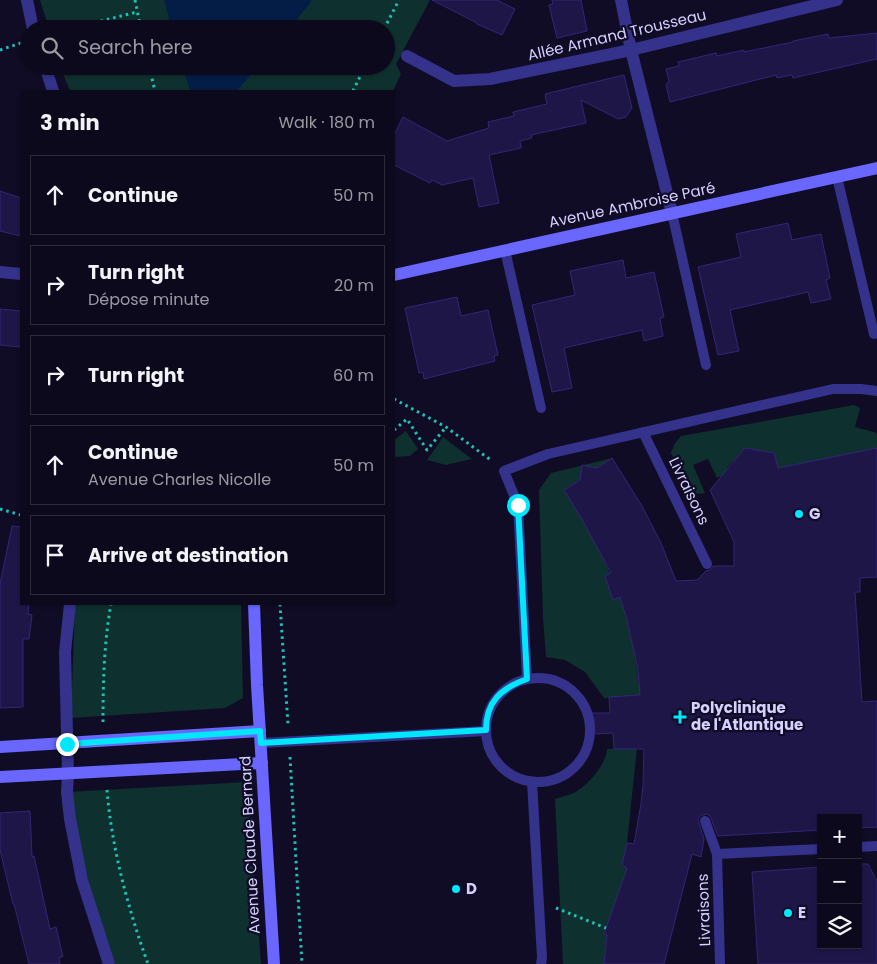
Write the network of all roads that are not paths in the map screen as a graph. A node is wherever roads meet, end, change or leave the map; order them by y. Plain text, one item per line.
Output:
1 (27, 0) edge
2 (621, 0) edge
3 (837, 0) edge
4 (31, 20) edge
5 (631, 50) junction
6 (407, 56) dead end
7 (48, 75) edge
8 (53, 90) edge
9 (877, 168) edge
10 (837, 177) junction
11 (672, 213) junction
12 (505, 250) junction
13 (0, 272) edge
14 (20, 274) edge
15 (395, 275) edge
16 (874, 334) dead end
17 (706, 365) dead end
18 (877, 391) edge
19 (541, 408) dead end
20 (643, 432) junction
21 (708, 564) dead end
22 (70, 605) edge
23 (254, 605) edge
24 (527, 679) junction
25 (486, 730) junction
26 (260, 737) junction
27 (67, 744) junction
28 (0, 747) edge
29 (262, 763) junction
30 (68, 774) junction
31 (0, 777) edge
32 (532, 782) junction
33 (706, 821) dead end
34 (877, 846) edge
35 (862, 847) edge
36 (817, 849) edge
37 (717, 854) junction
38 (109, 964) edge
39 (274, 964) edge
40 (541, 964) edge
41 (720, 964) edge

1 - 4 street
2 - 5 street
3 - 5 street, Allée Armand Trousseau
5 - 6 street, Allée Armand Trousseau
5 - 11 street
7 - 8 street
9 - 10 street, Avenue Ambroise Paré
10 - 11 street, Avenue Ambroise Paré
10 - 16 lane
11 - 12 street, Avenue Ambroise Paré
11 - 17 lane
12 - 15 street, Avenue Ambroise Paré
12 - 19 lane
13 - 14 street
18 - 20 lane
20 - 21 lane, Livraisons
20 - 24 lane
22 - 27 street
23 - 26 street, Avenue Claude Bernard
24 - 25 lane
24 - 32 lane
25 - 26 lane
25 - 32 lane
26 - 27 street
26 - 29 street, Avenue Claude Bernard
27 - 28 street
27 - 30 street
29 - 30 street
29 - 39 street, Avenue Claude Bernard
30 - 31 street
30 - 38 street
32 - 40 lane
33 - 37 lane, Livraisons
34 - 35 lane
36 - 37 lane, Livraisons
37 - 41 lane, Livraisons

